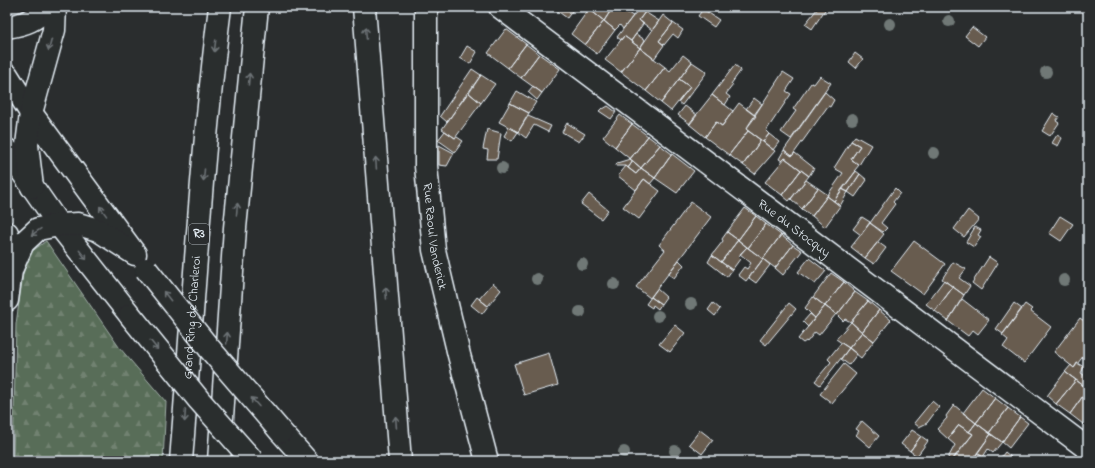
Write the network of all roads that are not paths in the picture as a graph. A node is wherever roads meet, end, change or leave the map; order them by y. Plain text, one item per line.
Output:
1 (49, 7) edge
2 (55, 7) edge
3 (220, 7) edge
4 (257, 7) edge
5 (364, 7) edge
6 (426, 7) edge
7 (500, 7) edge
8 (7, 27) edge
9 (7, 75) edge
10 (31, 113) junction
11 (7, 150) edge
12 (32, 187) junction
13 (59, 224) junction
14 (7, 233) edge
15 (140, 261) junction
16 (11, 270) junction
17 (7, 300) edge
18 (1088, 449) edge
19 (182, 461) edge
20 (219, 461) edge
21 (253, 461) edge
22 (307, 461) edge
23 (400, 461) edge
24 (487, 461) edge

1 - 8 main road
2 -> 10 main road
3 -> 19 main road, Grand Ring de Charleroi / R3
20 -> 4 main road
23 -> 5 main road
6 - 24 main road, Rue Raoul Vanderick
7 - 18 main road, Rue du Stocquy
9 - 10 main road
10 - 12 main road
15 -> 10 main road
11 - 12 main road
12 - 13 main road
13 - 15 main road
13 -> 16 main road
13 -> 21 main road, bridge
14 - 16 main road
22 -> 15 main road, bridge
16 - 17 main road

